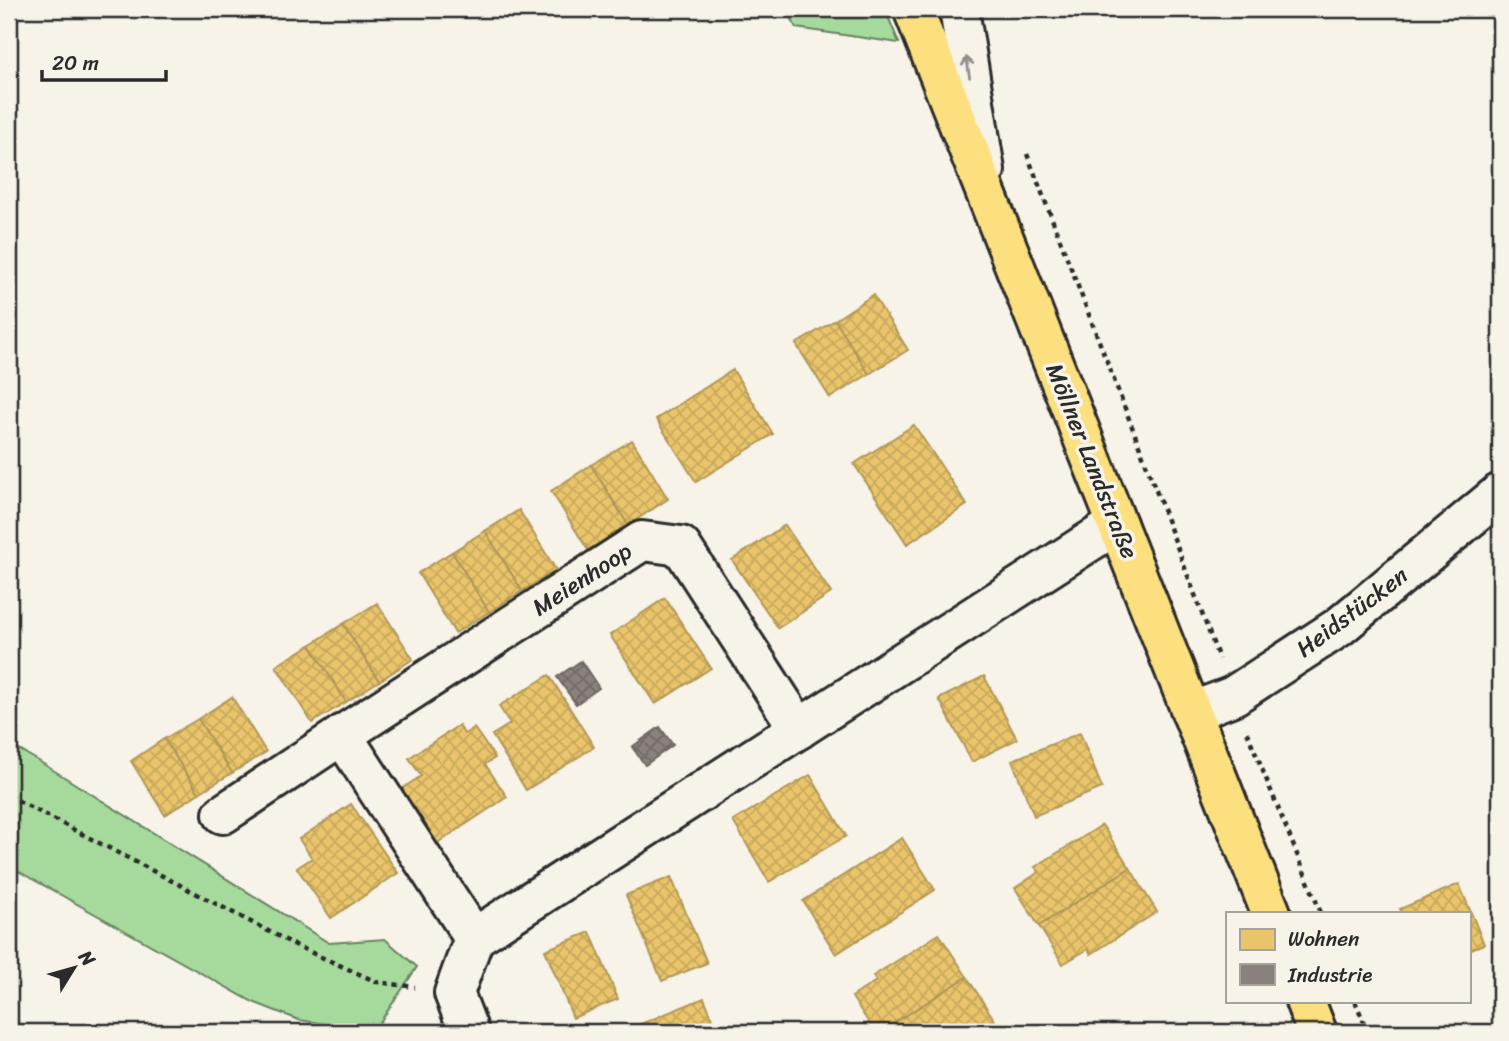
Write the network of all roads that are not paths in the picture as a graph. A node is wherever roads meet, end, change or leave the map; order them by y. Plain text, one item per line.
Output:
1 (913, 9) edge
2 (959, 9) edge
3 (991, 207) junction
4 (1500, 493) edge
5 (1117, 524) junction
6 (1191, 712) junction
7 (799, 729) junction
8 (342, 735) junction
9 (223, 814) dead end
10 (1271, 912) edge
11 (474, 937) junction
12 (1305, 1002) edge
13 (469, 1032) edge
14 (1317, 1032) edge

1 - 3 main road, Möllner Landstraße
3 -> 2 street
3 - 5 main road, Möllner Landstraße
4 - 6 street, Heidstücken
5 - 6 main road, Möllner Landstraße
5 - 7 street
6 - 10 main road, Möllner Landstraße
7 - 8 street, Meienhoop
7 - 11 street
8 - 9 street, Meienhoop
8 - 11 street
11 - 13 street
12 - 14 main road

